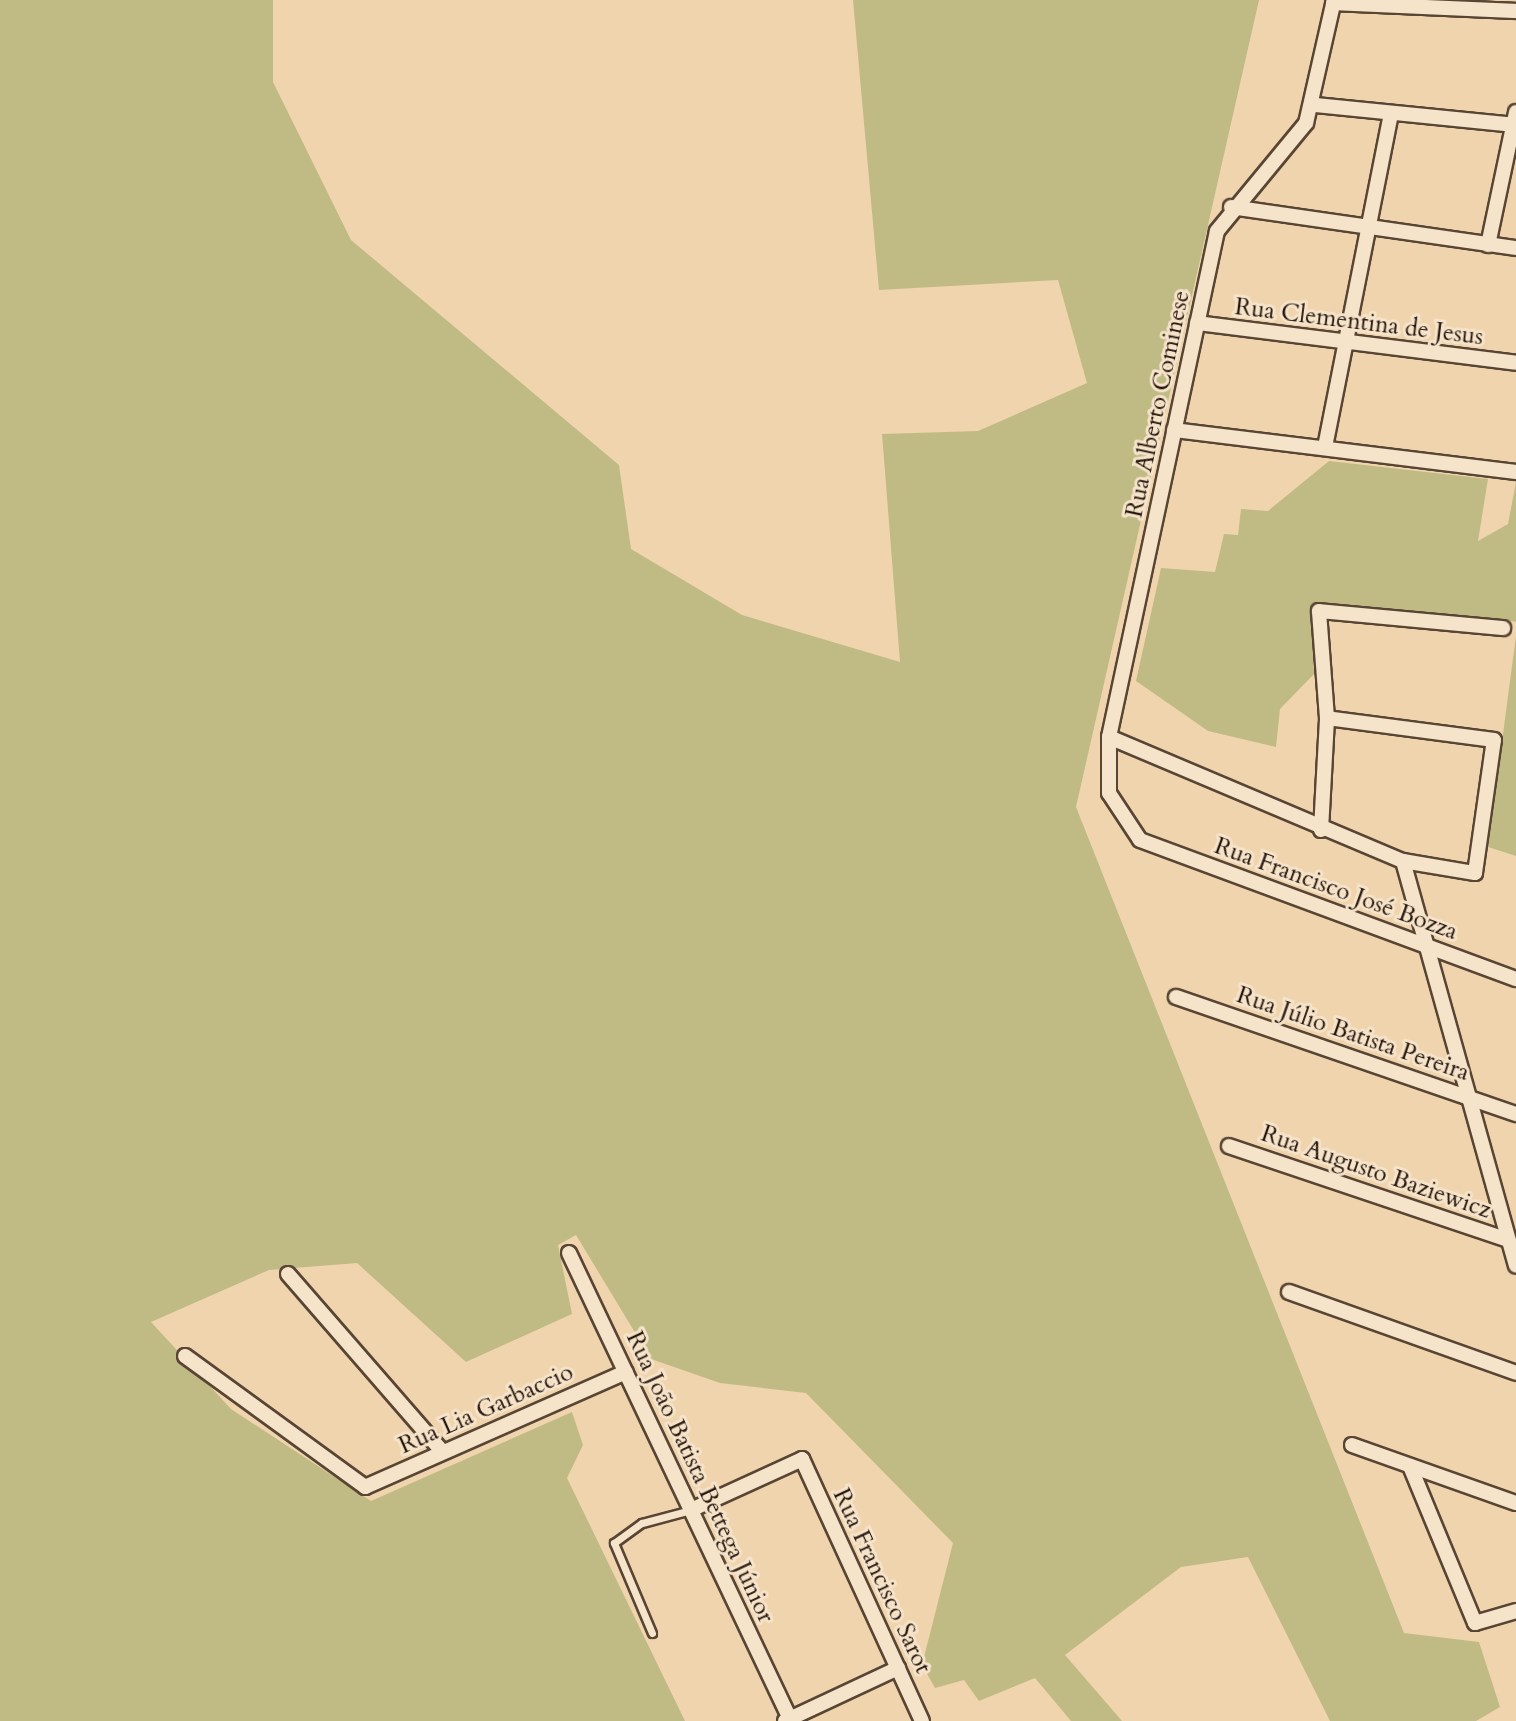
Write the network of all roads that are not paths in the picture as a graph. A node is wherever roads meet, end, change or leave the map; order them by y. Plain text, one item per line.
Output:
1 (1334, 1) edge
2 (1516, 11) edge
3 (1315, 105) junction
4 (1391, 115) junction
5 (1515, 121) edge
6 (1231, 207) junction
7 (1366, 227) junction
8 (1488, 245) junction
9 (1516, 248) edge
10 (1197, 323) junction
11 (1344, 347) junction
12 (1516, 363) edge
13 (1174, 430) junction
14 (1325, 447) junction
15 (1516, 472) edge
16 (1503, 628) dead end
17 (1327, 718) junction
18 (1109, 737) junction
19 (1321, 830) junction
20 (1140, 840) joint
21 (1403, 861) junction
22 (1424, 945) junction
23 (1516, 979) edge
24 (1176, 997) dead end
25 (1467, 1096) junction
26 (1516, 1114) edge
27 (1229, 1146) dead end
28 (1509, 1240) junction
29 (569, 1253) dead end
30 (1516, 1266) edge
31 (288, 1274) dead end
32 (1289, 1292) dead end
33 (185, 1356) dead end
34 (626, 1372) junction
35 (1516, 1373) edge
36 (1352, 1445) dead end
37 (442, 1451) junction
38 (1410, 1466) junction
39 (1516, 1503) edge
40 (693, 1509) junction
41 (1516, 1611) edge
42 (652, 1633) dead end
43 (898, 1668) junction
44 (789, 1720) edge
45 (922, 1721) edge

1 - 2 street
1 - 3 street, Rua Alberto Cominese
3 - 4 street
3 - 6 street, Rua Alberto Cominese
4 - 5 street
4 - 7 street
5 - 8 street
6 - 7 street
6 - 10 street, Rua Alberto Cominese
7 - 8 street
7 - 11 street
8 - 9 street
10 - 11 street, Rua Clementina de Jesus
10 - 13 street, Rua Alberto Cominese
11 - 12 street, Rua Clementina de Jesus
11 - 14 street
13 - 14 street
13 - 18 street, Rua Alberto Cominese
14 - 15 street
16 - 17 street
17 - 19 street
17 - 21 street
18 - 19 street
18 - 20 street, Rua Alberto Cominese
19 - 21 street
20 - 22 street, Rua Francisco José Bozza
21 - 22 street
22 - 23 street, Rua Francisco José Bozza
22 - 25 street
24 - 25 street, Rua Júlio Batista Pereira
25 - 26 street, Rua Júlio Batista Pereira
25 - 28 street
27 - 28 street, Rua Augusto Baziewicz
28 - 30 street
29 - 34 street, Rua João Batista Bettega Júnior
31 - 37 street
32 - 35 street
33 - 37 street, Rua Lia Garbaccio
34 - 37 street, Rua Lia Garbaccio
34 - 40 street, Rua João Batista Bettega Júnior
36 - 38 street
38 - 39 street
38 - 41 street
40 - 42 lane
40 - 43 street, Rua Francisco Sarot
40 - 44 street, Rua João Batista Bettega Júnior
43 - 44 street
43 - 45 street, Rua Francisco Sarot

